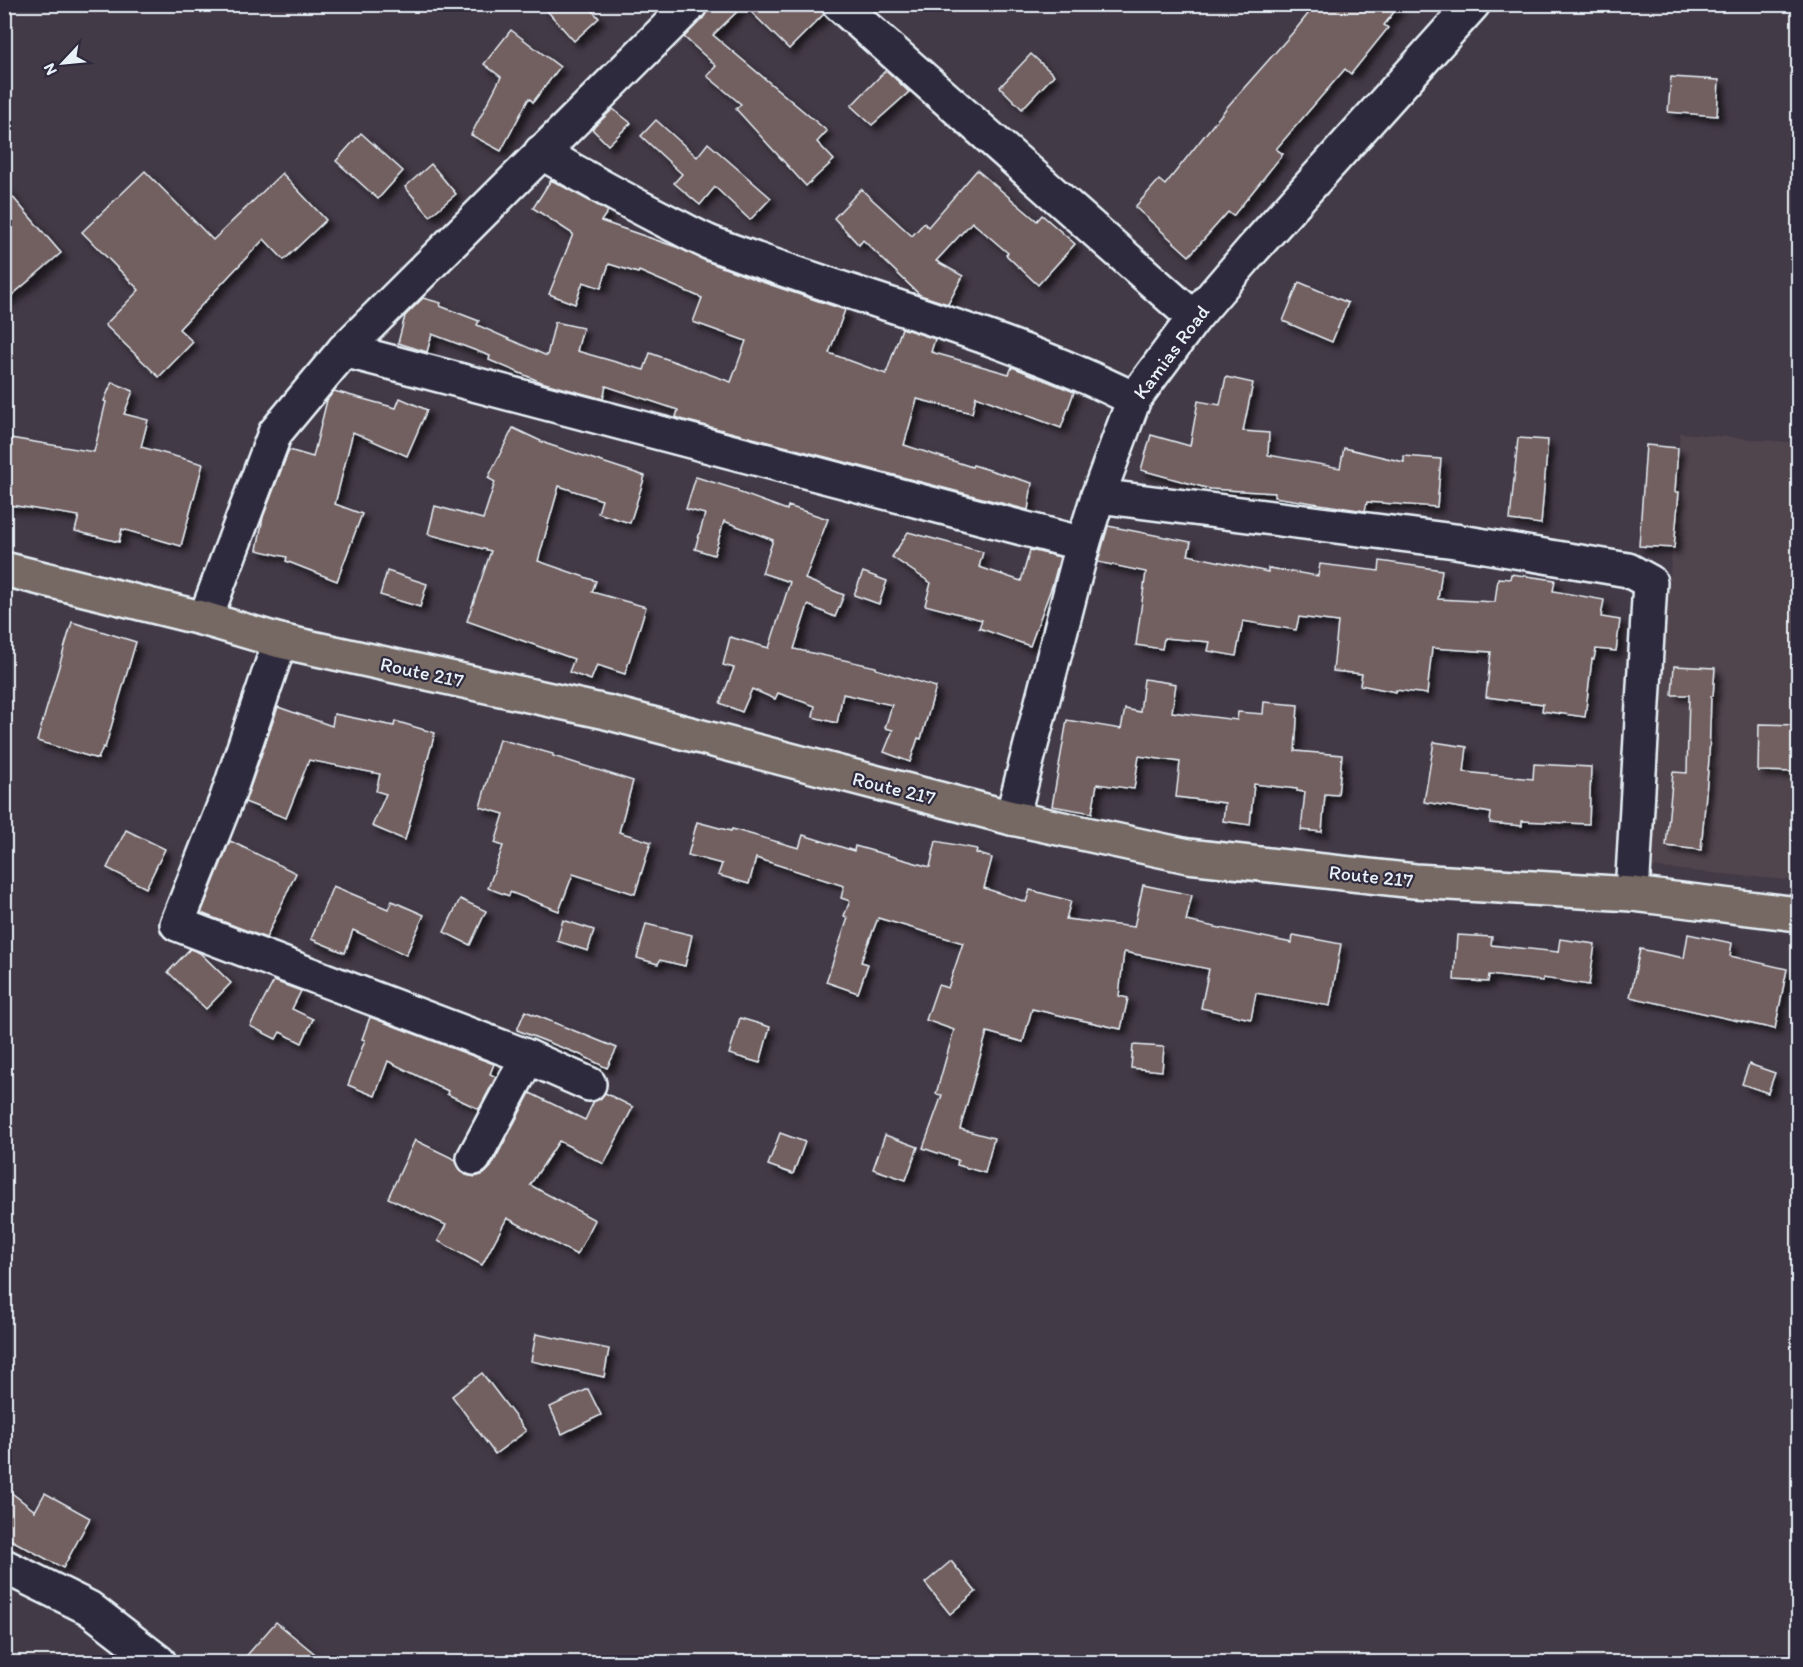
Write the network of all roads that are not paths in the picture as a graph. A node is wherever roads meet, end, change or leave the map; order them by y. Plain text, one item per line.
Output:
1 (839, 4) edge
2 (1473, 4) edge
3 (690, 5) edge
4 (541, 152) junction
5 (1194, 318) junction
6 (345, 350) junction
7 (1134, 399) junction
8 (1098, 496) junction
9 (1083, 544) junction
10 (4, 569) edge
11 (205, 619) junction
12 (280, 641) junction
13 (1012, 818) junction
14 (1632, 894) junction
15 (1798, 914) edge
16 (528, 1057) junction
17 (589, 1084) dead end
18 (474, 1158) dead end
19 (4, 1566) edge
20 (159, 1662) edge

1 - 5 street
2 - 5 street, Kamias Road
3 - 4 street
4 - 6 street
4 - 7 street
5 - 7 street, Kamias Road
6 - 9 street
6 - 11 street
7 - 8 street, Kamias Road
8 - 9 street, Kamias Road
8 - 14 street
9 - 13 street, Kamias Road
10 - 11 main road, Route 217
11 - 12 main road, Route 217
12 - 13 main road, Route 217
12 - 16 street
13 - 14 main road, Route 217
14 - 15 main road, Route 217
16 - 17 street
16 - 18 street
19 - 20 street

